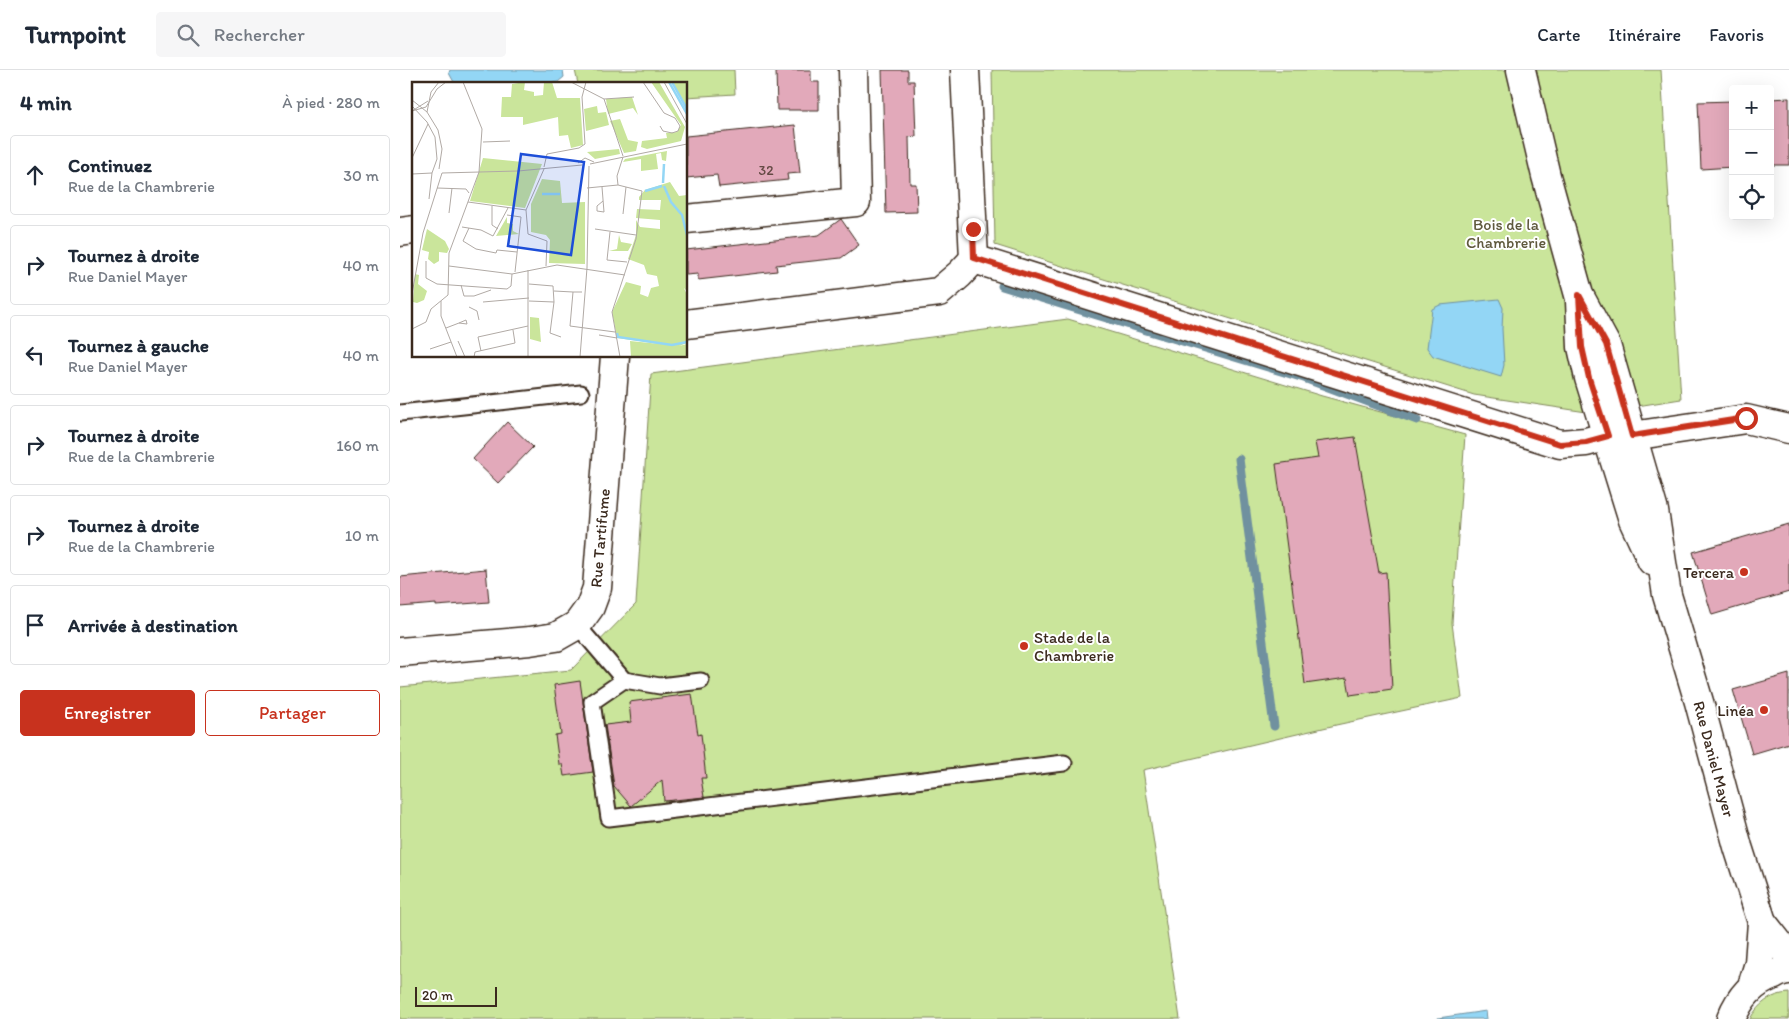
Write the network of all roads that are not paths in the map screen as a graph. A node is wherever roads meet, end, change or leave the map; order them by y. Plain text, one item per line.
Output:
1 (853, 70) edge
2 (965, 70) edge
3 (1521, 70) edge
4 (688, 219) edge
5 (974, 258) junction
6 (688, 324) edge
7 (614, 358) edge
8 (581, 393) dead end
9 (400, 412) edge
10 (1789, 429) edge
11 (1620, 436) junction
12 (577, 625) junction
13 (400, 652) edge
14 (624, 680) junction
15 (701, 681) dead end
16 (1064, 763) dead end
17 (1762, 922) junction
18 (1789, 956) edge
19 (1789, 970) edge
20 (1752, 986) junction
21 (1730, 1015) edge

1 - 4 street
2 - 5 street
3 - 11 street, Rue Daniel Mayer
5 - 6 street
5 - 11 street
7 - 12 street, Rue Tartifume
8 - 9 lane
10 - 11 street
11 - 17 street, Rue Daniel Mayer
12 - 13 street, Rue Tartifume
12 - 14 lane
14 - 15 lane
14 - 16 lane
17 - 18 street, Rue Daniel Mayer
17 - 20 street, Rue Daniel Mayer
19 - 20 street
20 - 21 street

